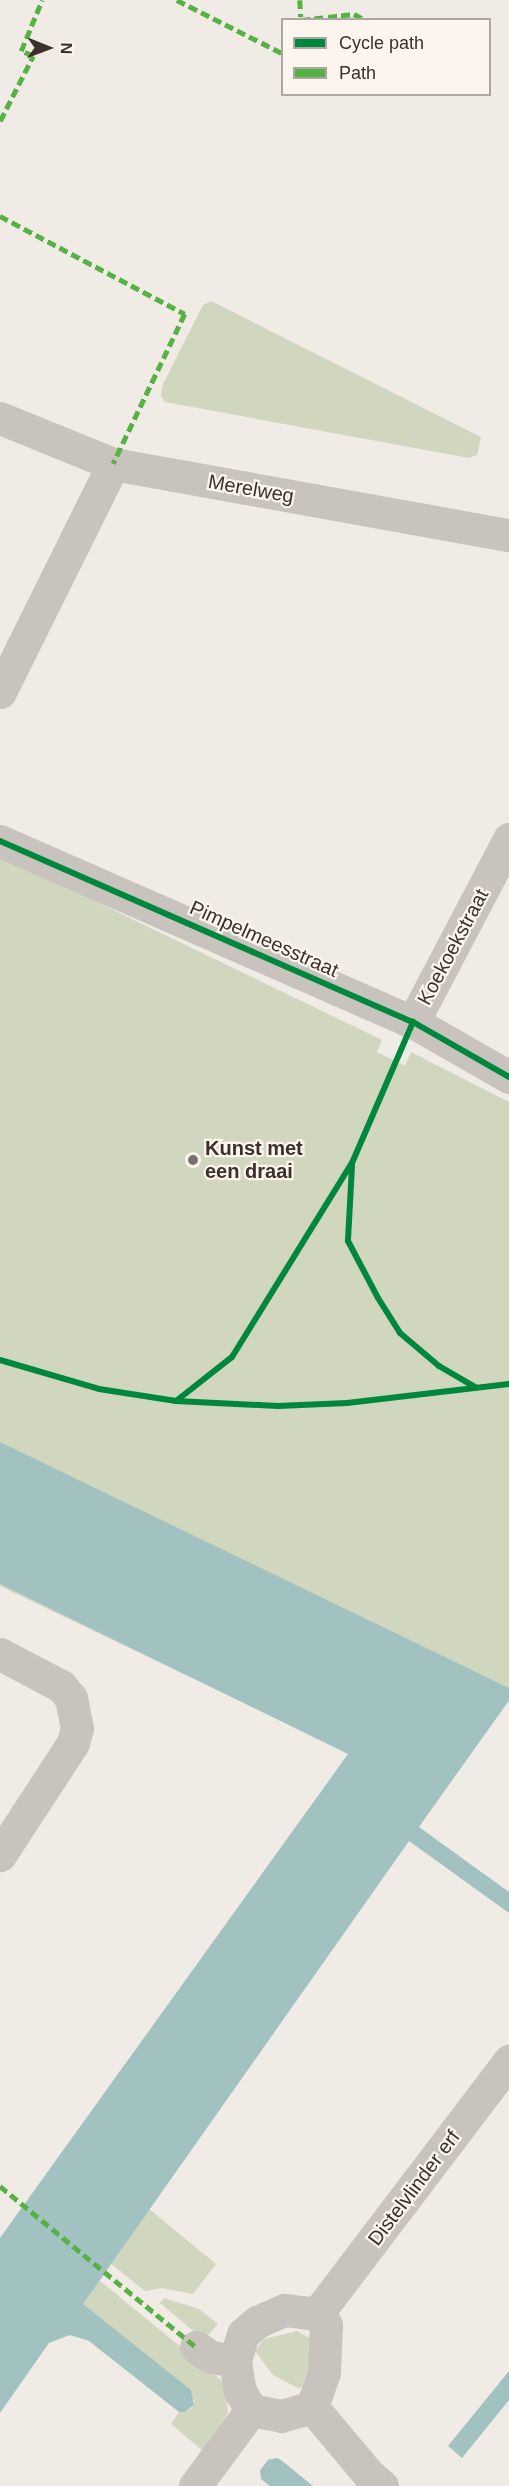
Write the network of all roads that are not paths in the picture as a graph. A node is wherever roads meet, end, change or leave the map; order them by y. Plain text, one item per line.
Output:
1 (0, 418) edge
2 (113, 464) junction
3 (509, 535) edge
4 (0, 692) edge
5 (509, 839) edge
6 (0, 841) edge
7 (413, 1022) junction
8 (509, 1077) edge
9 (0, 1654) edge
10 (0, 1855) edge
11 (509, 2061) edge
12 (317, 2314) junction
13 (196, 2347) dead end
14 (235, 2361) junction
15 (312, 2407) junction
16 (250, 2410) junction
17 (195, 2486) edge
18 (382, 2486) edge

1 - 2 street, Merelweg
2 - 3 street, Merelweg
2 - 4 street
5 - 7 street, Koekoekstraat
6 - 7 street, Pimpelmeesstraat
7 - 8 street, Pimpelmeesstraat
9 - 10 street
11 - 12 street, Distelvlinder erf
12 - 14 street
12 - 15 street
13 - 14 street
14 - 16 street
15 - 16 street
15 - 18 street
16 - 17 street

